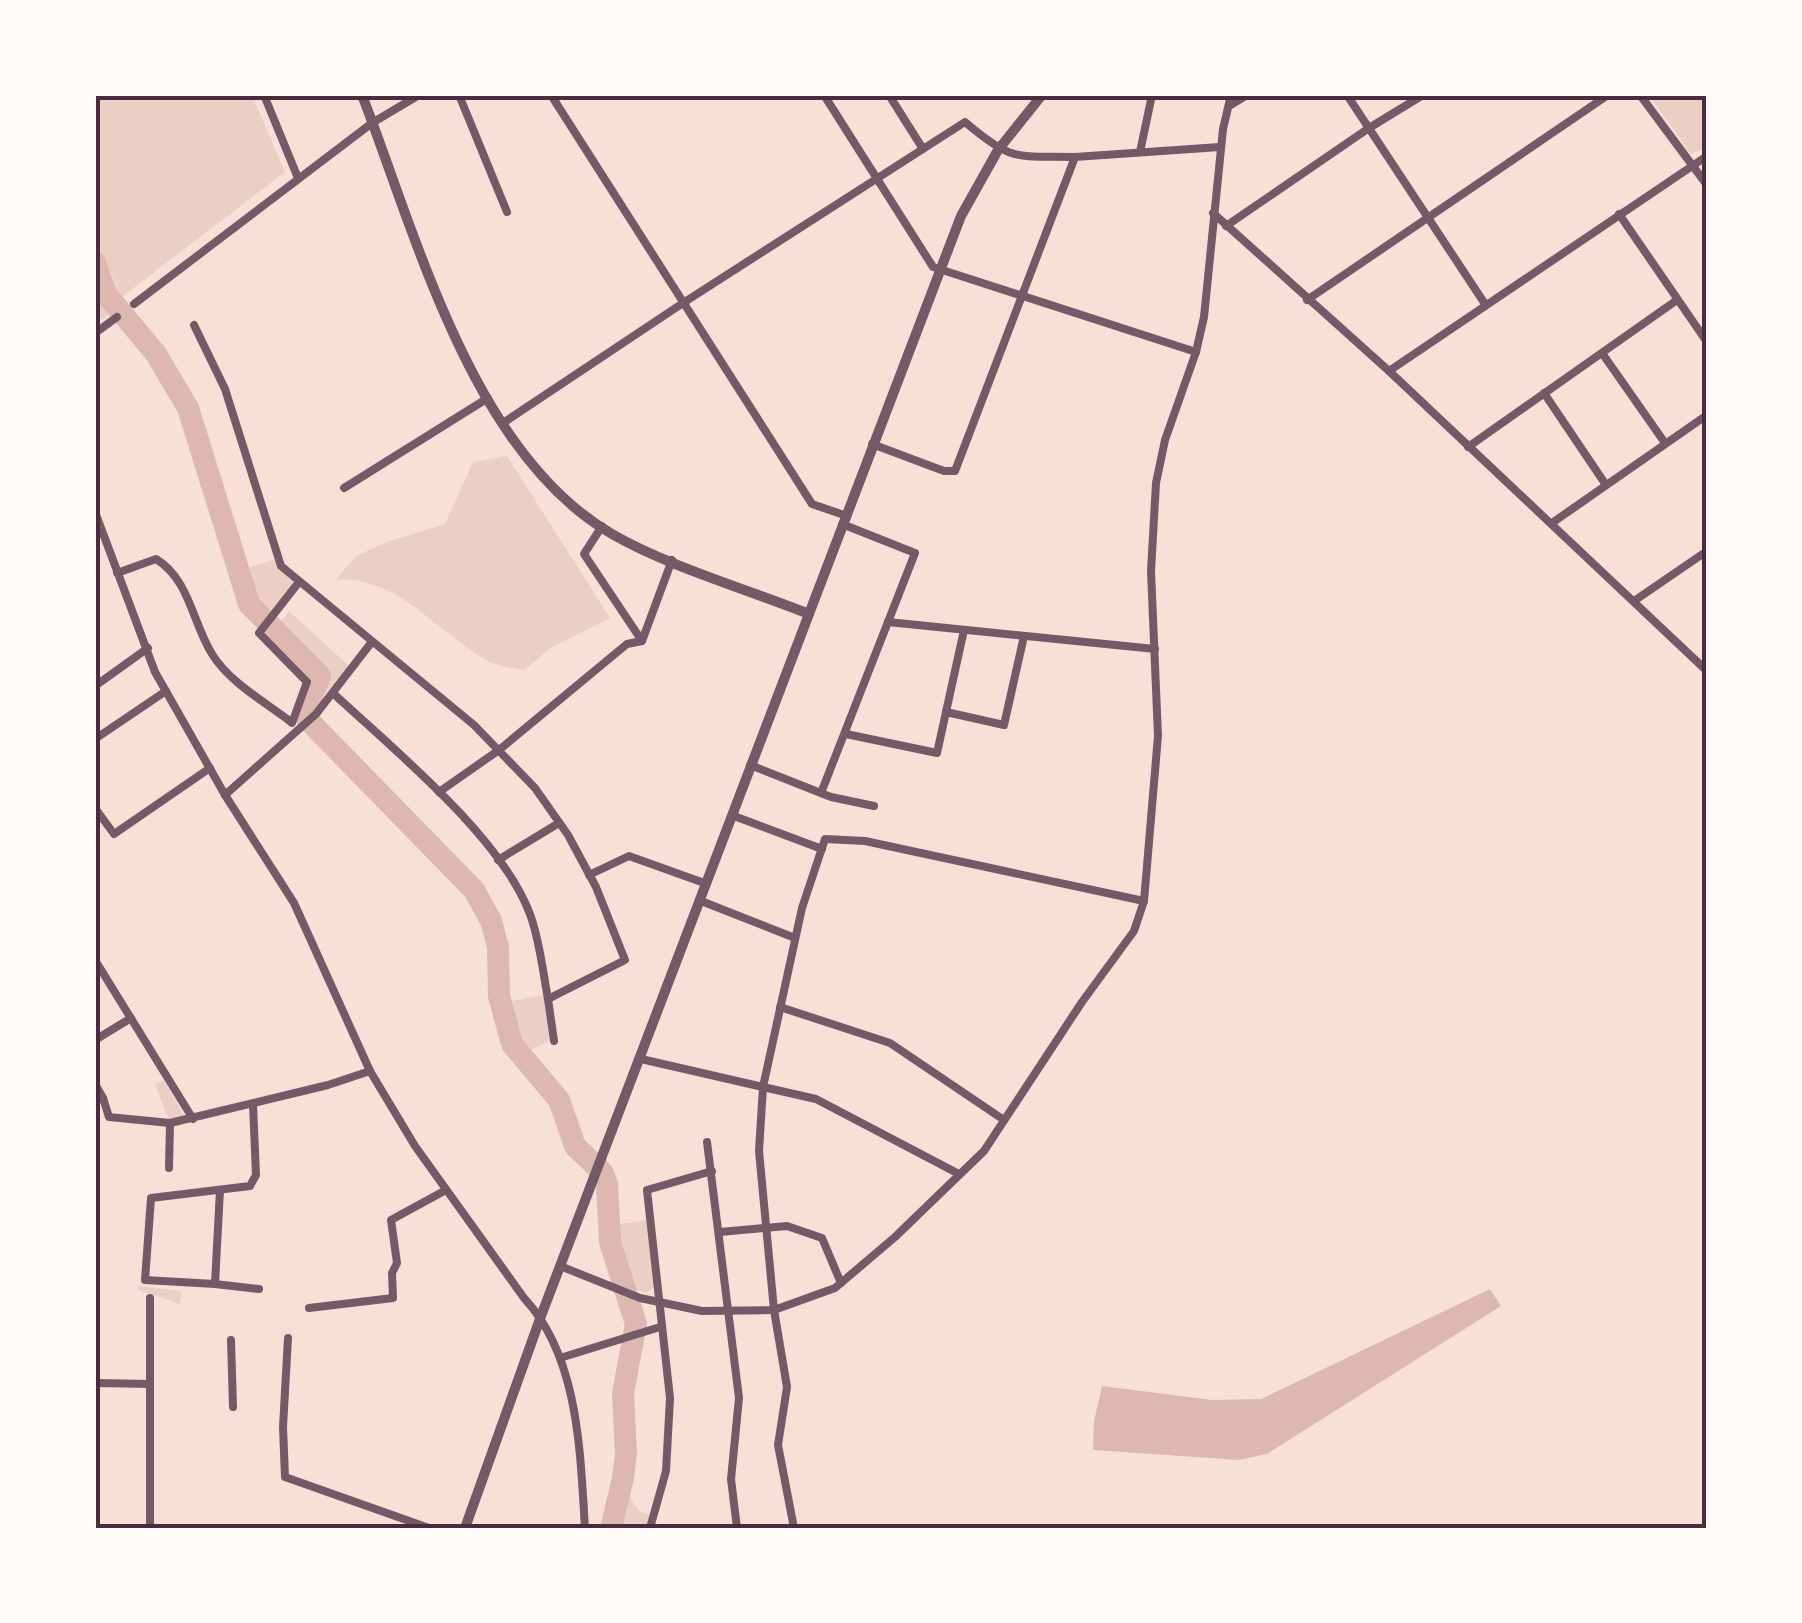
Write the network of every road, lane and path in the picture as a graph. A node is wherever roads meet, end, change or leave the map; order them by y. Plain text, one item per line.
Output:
1 (264, 95) edge
2 (362, 95) edge
3 (419, 95) edge
4 (459, 95) edge
5 (552, 95) edge
6 (824, 95) edge
7 (888, 95) edge
8 (1042, 95) edge
9 (1152, 95) edge
10 (1231, 95) edge
11 (1247, 95) edge
12 (1347, 95) edge
13 (1422, 95) edge
14 (1608, 95) edge
15 (1640, 95) edge
16 (1229, 106) junction
17 (372, 122) junction
18 (1369, 128) junction
19 (1220, 147) junction
20 (923, 149) junction
21 (998, 150) junction
22 (1140, 152) junction
23 (1075, 156) junction
24 (1707, 156) edge
25 (1693, 166) junction
26 (298, 178) junction
27 (876, 178) junction
28 (1707, 184) edge
29 (507, 212) dead end
30 (1213, 214) junction
31 (1619, 214) junction
32 (1428, 216) junction
33 (1226, 226) junction
34 (939, 269) junction
35 (1022, 296) junction
36 (1307, 300) junction
37 (1677, 300) junction
38 (683, 303) junction
39 (134, 304) dead end
40 (1485, 304) junction
41 (118, 318) dead end
42 (194, 325) dead end
43 (95, 326) edge
44 (1707, 342) edge
45 (1196, 352) junction
46 (1602, 353) junction
47 (1389, 371) junction
48 (1544, 394) junction
49 (488, 398) junction
50 (1707, 415) edge
51 (503, 423) junction
52 (872, 444) junction
53 (1665, 444) junction
54 (1468, 446) junction
55 (1606, 484) junction
56 (344, 488) dead end
57 (95, 512) edge
58 (842, 520) junction
59 (1552, 524) junction
60 (602, 526) junction
61 (1707, 551) edge
62 (672, 560) junction
63 (116, 573) junction
64 (300, 582) junction
65 (1634, 602) junction
66 (809, 614) junction
67 (888, 622) junction
68 (964, 630) junction
69 (1024, 636) junction
70 (642, 641) junction
71 (371, 643) junction
72 (148, 648) junction
73 (1155, 649) junction
74 (1707, 671) edge
75 (95, 686) edge
76 (166, 692) junction
77 (334, 694) junction
78 (946, 712) junction
79 (291, 722) junction
80 (297, 731) junction
81 (846, 734) junction
82 (95, 740) edge
83 (500, 750) junction
84 (750, 765) junction
85 (210, 768) junction
86 (439, 792) junction
87 (821, 793) junction
88 (225, 795) junction
89 (874, 806) dead end
90 (95, 808) edge
91 (734, 816) junction
92 (559, 823) junction
93 (822, 849) junction
94 (498, 860) junction
95 (589, 875) junction
96 (707, 884) junction
97 (701, 901) junction
98 (1144, 901) junction
99 (795, 938) junction
100 (95, 960) edge
101 (548, 1000) junction
102 (780, 1007) junction
103 (131, 1018) junction
104 (95, 1040) edge
105 (554, 1041) dead end
106 (642, 1059) junction
107 (370, 1071) junction
108 (95, 1084) edge
109 (763, 1087) junction
110 (99, 1098) edge
111 (253, 1104) junction
112 (193, 1119) junction
113 (1004, 1120) junction
114 (170, 1124) junction
115 (707, 1142) dead end
116 (169, 1168) dead end
117 (712, 1172) junction
118 (959, 1174) junction
119 (220, 1190) junction
120 (446, 1190) junction
121 (766, 1227) junction
122 (720, 1232) junction
123 (560, 1266) junction
124 (215, 1284) junction
125 (841, 1284) junction
126 (259, 1289) dead end
127 (150, 1298) dead end
128 (659, 1303) junction
129 (309, 1308) dead end
130 (774, 1310) junction
131 (728, 1312) junction
132 (540, 1316) junction
133 (656, 1328) junction
134 (288, 1338) dead end
135 (231, 1340) dead end
136 (560, 1358) junction
137 (95, 1383) edge
138 (150, 1384) junction
139 (233, 1407) dead end
140 (150, 1528) edge
141 (429, 1528) edge
142 (466, 1528) edge
143 (585, 1528) edge
144 (650, 1528) edge
145 (736, 1528) edge
146 (794, 1528) edge

1 - 26 street
2 - 17 street
3 - 17 street
4 - 29 street
5 - 38 street
6 - 27 street
7 - 20 street
8 - 21 street
9 - 22 street
10 - 16 street
11 - 16 street
12 - 18 street
13 - 18 street
14 - 32 street
15 - 25 street
16 - 19 street
17 - 26 street
17 - 49 street
18 - 32 street
18 - 33 street
19 - 22 street
19 - 30 street
20 - 21 street
20 - 27 street
21 - 23 street
21 - 34 street
22 - 23 street
23 - 35 street
24 - 25 street
25 - 28 street
25 - 31 street
26 - 39 street
27 - 34 street
27 - 38 street
30 - 33 street
30 - 45 street
31 - 37 street
31 - 40 street
32 - 36 street
32 - 40 street
33 - 36 street
34 - 35 street
34 - 52 street
35 - 45 street
35 - 52 street
36 - 47 street
37 - 44 street
37 - 46 street
38 - 51 street
38 - 58 street
40 - 47 street
41 - 43 street
42 - 64 street
45 - 73 street
46 - 48 street
46 - 53 street
47 - 54 street
48 - 54 street
48 - 55 street
49 - 51 street
49 - 56 street
50 - 53 street
51 - 60 street
52 - 58 street
53 - 55 street
54 - 59 street
55 - 59 street
57 - 63 street
58 - 66 street
58 - 67 street
59 - 65 street
60 - 62 street
60 - 70 street
61 - 65 street
62 - 66 street
62 - 70 street
63 - 72 street
63 - 79 street
64 - 71 street
64 - 79 street
65 - 74 street
66 - 84 street
67 - 68 street
67 - 81 street
68 - 69 street
68 - 78 street
69 - 73 street
69 - 78 street
70 - 83 street
71 - 77 street
71 - 83 street
72 - 75 street
72 - 76 street
73 - 98 street
76 - 82 street
76 - 85 street
77 - 80 street
77 - 86 street
78 - 81 street
79 - 80 street
80 - 88 street
81 - 87 street
83 - 86 street
83 - 92 street
84 - 87 street
84 - 91 street
85 - 88 street
85 - 90 street
86 - 94 street
87 - 89 street
88 - 107 street
91 - 93 street
91 - 96 street
92 - 94 street
92 - 95 street
93 - 98 street
93 - 99 street
94 - 101 street
95 - 96 street
95 - 101 street
96 - 97 street
97 - 99 street
97 - 106 street
98 - 113 street
99 - 102 street
100 - 103 street
101 - 105 street
102 - 109 street
102 - 113 street
103 - 104 street
103 - 112 street
106 - 109 street
106 - 123 street
107 - 111 street
107 - 120 street
108 - 110 street
109 - 118 street
109 - 121 street
110 - 114 street
111 - 112 street
111 - 119 street
112 - 114 street
113 - 118 street
114 - 116 street
115 - 117 street
117 - 122 street
117 - 128 street
118 - 125 street
119 - 124 street
119 - 124 street
120 - 129 street
120 - 132 street
121 - 122 street
121 - 125 street
121 - 130 street
122 - 131 street
123 - 128 street
123 - 132 street
124 - 126 street
125 - 130 street
127 - 138 street
128 - 131 street
128 - 133 street
130 - 131 street
130 - 146 street
131 - 145 street
132 - 136 street
132 - 142 street
133 - 136 street
133 - 144 street
134 - 141 street
135 - 139 street
136 - 143 street
137 - 138 street
138 - 140 street

